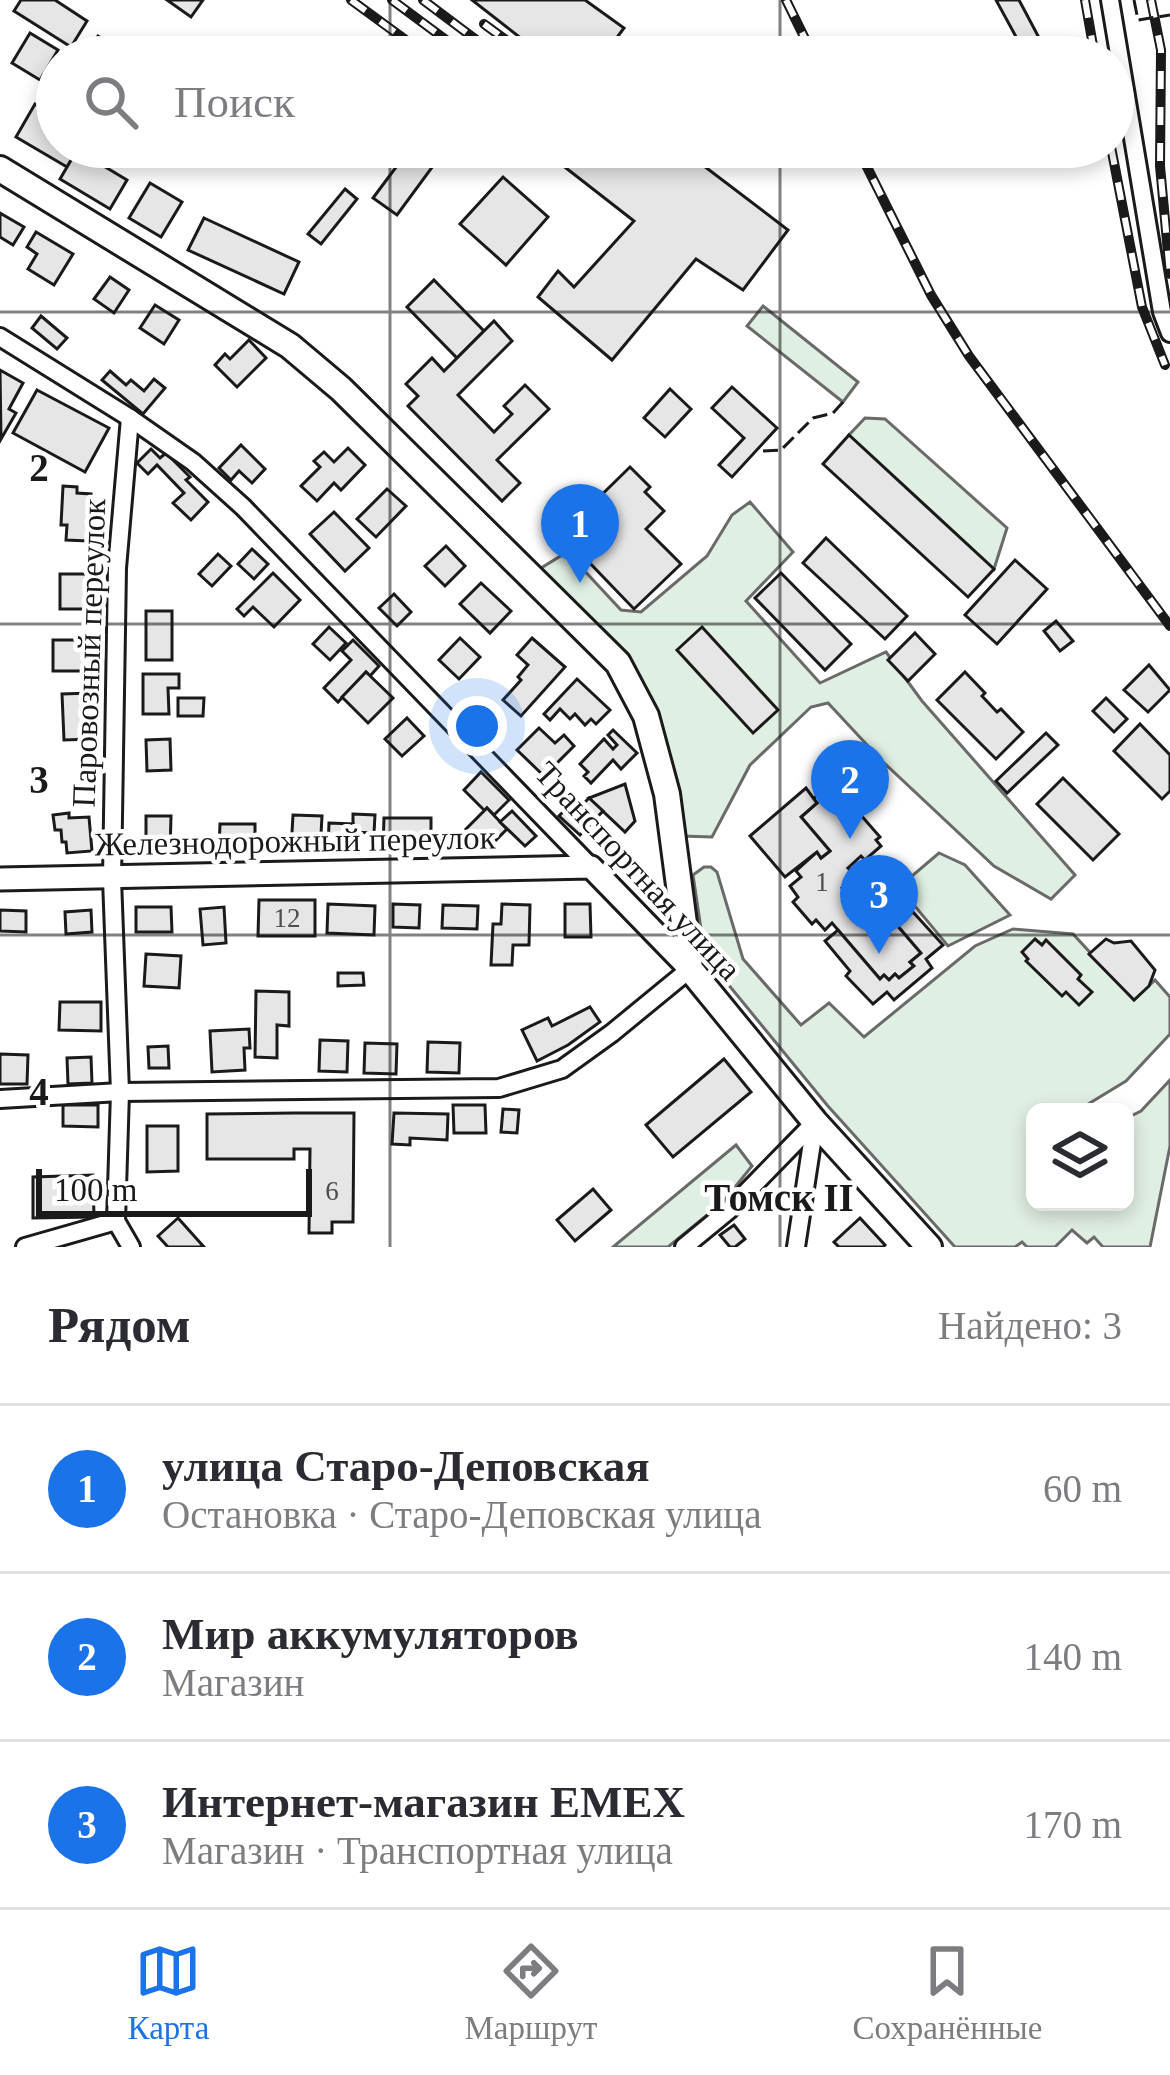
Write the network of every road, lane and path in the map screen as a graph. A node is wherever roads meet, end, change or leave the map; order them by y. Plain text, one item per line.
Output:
1 (1110, 0) edge
2 (1116, 36) edge
3 (1134, 144) edge
4 (0, 170) edge
5 (1170, 333) edge
6 (0, 337) edge
7 (130, 418) junction
8 (592, 867) junction
9 (0, 879) edge
10 (112, 879) junction
11 (690, 969) junction
12 (120, 1092) junction
13 (0, 1099) edge
14 (815, 1122) junction
15 (116, 1221) junction
16 (25, 1247) edge
17 (131, 1247) edge
18 (684, 1247) edge
19 (796, 1247) edge
20 (929, 1247) edge

1 - 2 street
3 - 5 street
4 - 11 main road
6 - 7 street, Транспортная улица
7 - 8 street, Транспортная улица
7 - 10 street, Паровозный переулок
8 - 10 street, Железнодорожный переулок
8 - 11 street, Транспортная улица
9 - 10 street, Железнодорожный переулок
10 - 12 street, Паровозный переулок
11 - 12 street
11 - 14 main road, Транспортная улица
12 - 13 street
12 - 15 street, Паровозный переулок
14 - 18 street
14 - 19 street
14 - 20 main road, Транспортная улица
15 - 16 street
15 - 17 street

